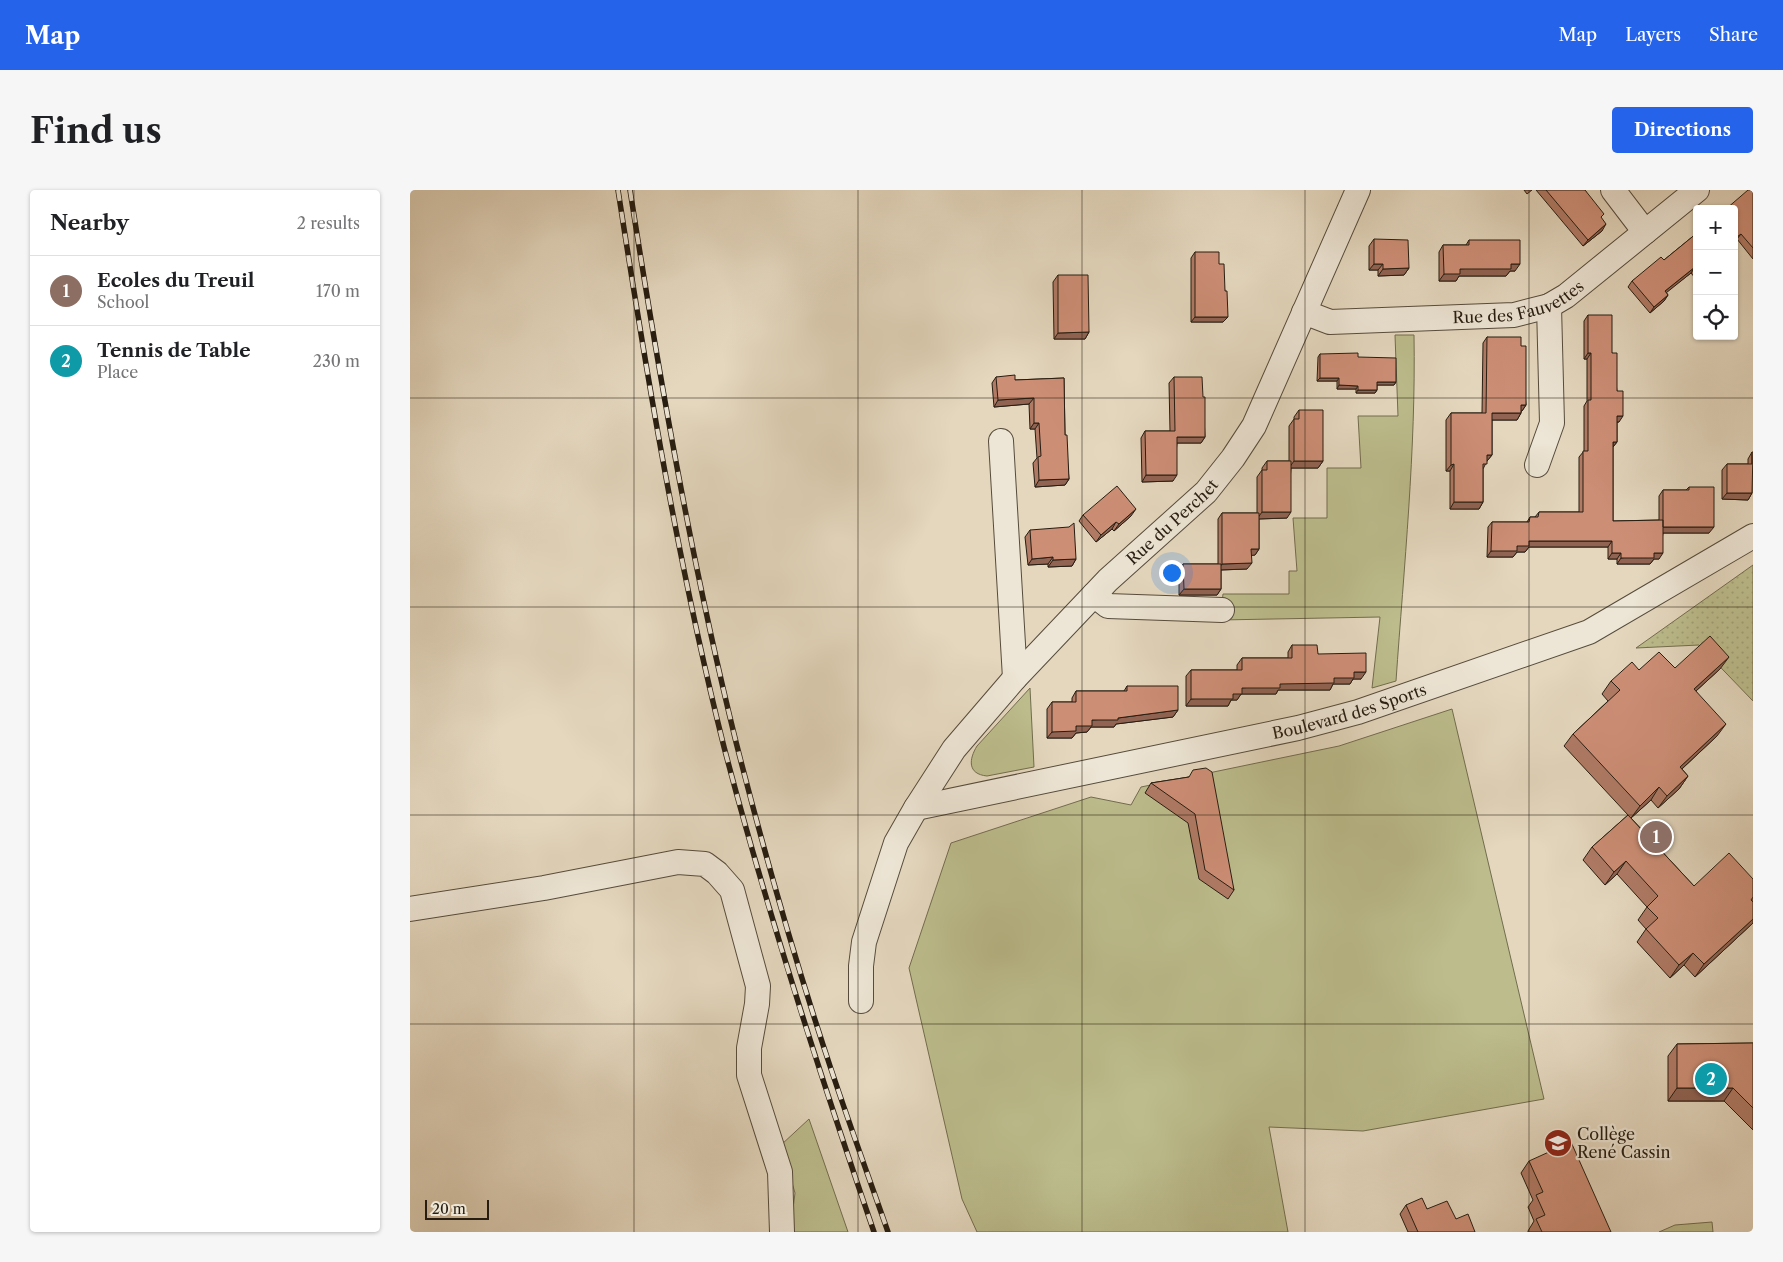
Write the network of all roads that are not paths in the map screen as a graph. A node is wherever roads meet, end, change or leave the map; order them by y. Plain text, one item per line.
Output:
1 (1358, 190) edge
2 (1613, 190) edge
3 (1697, 190) edge
4 (1645, 232) junction
5 (1549, 306) junction
6 (1304, 312) junction
7 (1001, 442) dead end
8 (1537, 466) dead end
9 (1753, 536) edge
10 (1094, 595) junction
11 (1222, 610) dead end
12 (1015, 678) junction
13 (916, 808) junction
14 (410, 909) edge
15 (861, 1001) dead end
16 (782, 1232) edge

1 - 6 street, Rue du Perchet
2 - 4 street
3 - 4 street, Rue des Fauvettes
4 - 5 street, Rue des Fauvettes
5 - 6 street, Rue des Fauvettes
5 - 8 street
6 - 10 street, Rue du Perchet
7 - 12 street
9 - 13 street, Boulevard des Sports
10 - 11 street
10 - 12 street, Rue du Perchet
12 - 13 street, Rue du Perchet
13 - 15 street, Rue du Perchet
14 - 16 street

